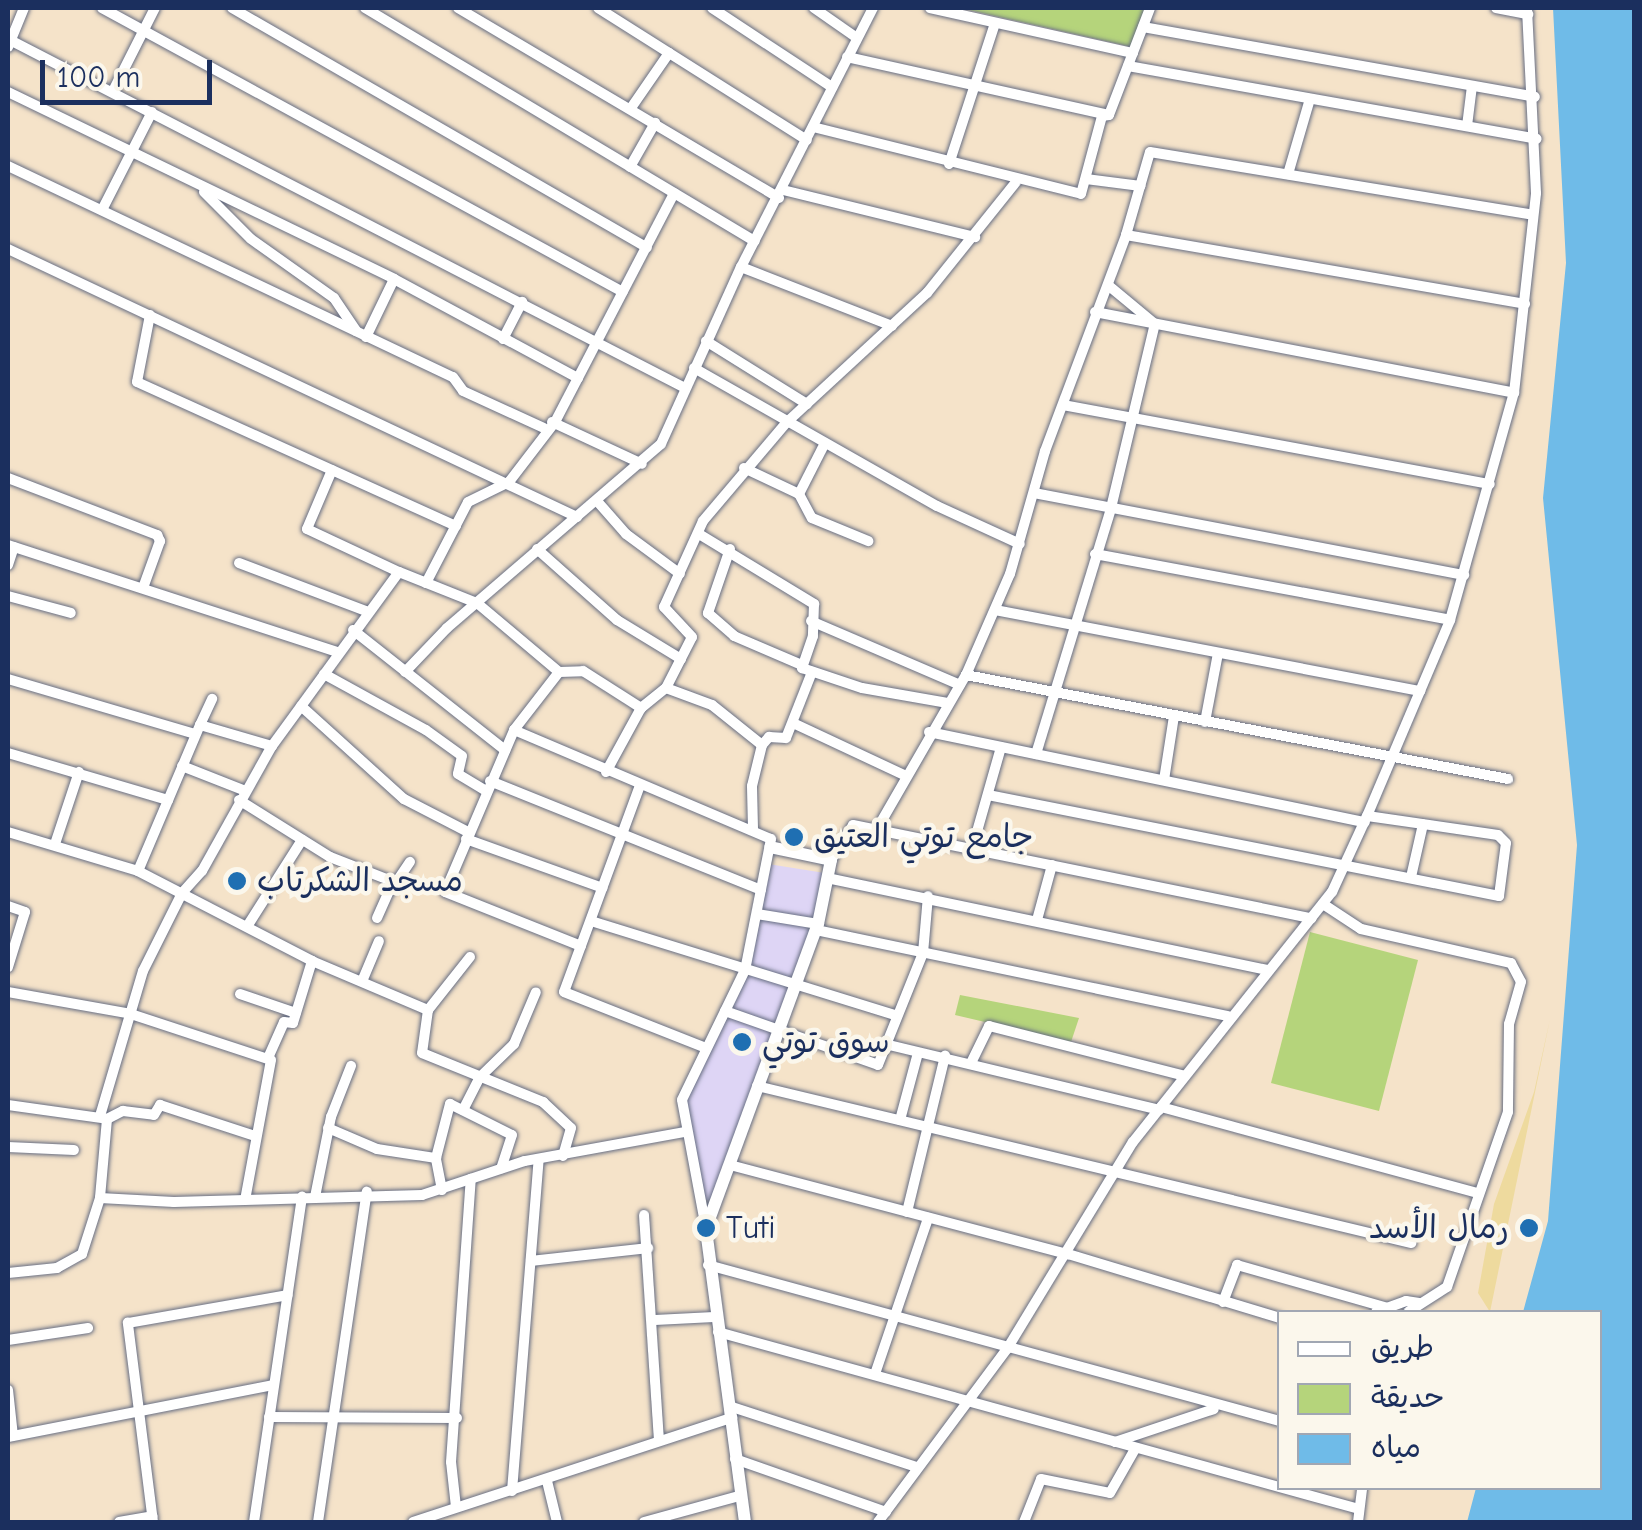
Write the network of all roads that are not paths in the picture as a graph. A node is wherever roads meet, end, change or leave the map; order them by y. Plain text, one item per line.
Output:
1 (24, 8) edge
2 (102, 8) edge
3 (155, 8) edge
4 (232, 8) edge
5 (365, 8) edge
6 (458, 8) edge
7 (598, 8) edge
8 (712, 8) edge
9 (814, 8) edge
10 (873, 8) edge
11 (930, 8) edge
12 (1150, 8) edge
13 (1496, 8) edge
14 (1527, 11) edge
15 (995, 23) junction
16 (1143, 27) junction
17 (143, 31) junction
18 (857, 38) junction
19 (9, 42) edge
20 (669, 53) junction
21 (1133, 53) junction
22 (847, 56) junction
23 (1128, 66) junction
24 (977, 86) junction
25 (1472, 86) junction
26 (832, 87) junction
27 (112, 91) junction
28 (8, 92) edge
29 (1534, 96) junction
30 (1310, 99) junction
31 (631, 108) junction
32 (152, 112) junction
33 (1109, 115) junction
34 (656, 123) junction
35 (1466, 126) junction
36 (814, 127) junction
37 (1536, 139) junction
38 (807, 140) junction
39 (132, 152) junction
40 (949, 164) junction
41 (8, 166) edge
42 (630, 167) junction
43 (1288, 174) junction
44 (1086, 178) junction
45 (192, 182) junction
46 (1016, 182) junction
47 (1142, 186) junction
48 (674, 193) junction
49 (781, 194) junction
50 (102, 210) junction
51 (1533, 215) junction
52 (1126, 235) junction
53 (975, 237) junction
54 (755, 241) junction
55 (647, 248) junction
56 (8, 249) edge
57 (741, 267) junction
58 (394, 279) junction
59 (1108, 285) junction
60 (623, 292) junction
61 (522, 302) junction
62 (1526, 304) junction
63 (1095, 312) junction
64 (150, 315) junction
65 (1155, 324) junction
66 (892, 326) junction
67 (361, 334) junction
68 (503, 339) junction
69 (706, 341) junction
70 (596, 342) junction
71 (694, 368) junction
72 (578, 378) junction
73 (685, 388) junction
74 (1514, 393) junction
75 (807, 404) junction
76 (1063, 404) junction
77 (1134, 417) junction
78 (786, 423) junction
79 (548, 425) junction
80 (824, 444) junction
81 (642, 464) junction
82 (744, 468) junction
83 (332, 470) junction
84 (8, 478) edge
85 (509, 482) junction
86 (1490, 484) junction
87 (1034, 493) junction
88 (799, 494) junction
89 (597, 501) junction
90 (1112, 508) junction
91 (577, 517) junction
92 (456, 526) junction
93 (698, 534) junction
94 (868, 542) dead end
95 (1020, 544) junction
96 (10, 546) edge
97 (537, 549) junction
98 (730, 549) junction
99 (1095, 554) junction
100 (239, 563) dead end
101 (8, 565) edge
102 (399, 572) junction
103 (680, 574) junction
104 (1464, 575) junction
105 (426, 584) junction
106 (143, 588) junction
107 (8, 596) edge
108 (477, 603) junction
109 (995, 610) junction
110 (366, 611) junction
111 (70, 613) dead end
112 (1450, 620) junction
113 (811, 622) junction
114 (1075, 625) junction
115 (353, 630) junction
116 (338, 652) junction
117 (1218, 653) junction
118 (681, 659) junction
119 (802, 665) junction
120 (406, 672) junction
121 (560, 672) junction
122 (812, 672) junction
123 (324, 674) junction
124 (8, 679) edge
125 (963, 680) junction
126 (666, 688) junction
127 (1420, 691) junction
128 (1052, 694) junction
129 (212, 699) dead end
130 (948, 703) junction
131 (300, 706) junction
132 (641, 708) junction
133 (1174, 716) junction
134 (1205, 722) junction
135 (793, 723) junction
136 (197, 729) junction
137 (514, 730) junction
138 (930, 732) junction
139 (762, 745) junction
140 (272, 746) junction
141 (1001, 747) junction
142 (505, 750) junction
143 (1036, 754) junction
144 (8, 756) edge
145 (1392, 758) junction
146 (182, 766) junction
147 (79, 772) junction
148 (606, 772) junction
149 (906, 776) junction
150 (1508, 779) dead end
151 (1164, 780) junction
152 (488, 786) junction
153 (639, 788) junction
154 (241, 794) junction
155 (988, 795) junction
156 (168, 800) junction
157 (1366, 819) junction
158 (1424, 824) junction
159 (753, 828) junction
160 (877, 829) junction
161 (8, 832) edge
162 (622, 833) junction
163 (467, 835) junction
164 (302, 840) junction
165 (55, 844) junction
166 (770, 848) junction
167 (972, 849) junction
168 (831, 860) junction
169 (410, 862) dead end
170 (1052, 865) junction
171 (1344, 866) junction
172 (138, 871) junction
173 (1411, 877) junction
174 (827, 878) junction
175 (603, 888) junction
176 (390, 889) junction
177 (761, 890) junction
178 (182, 893) junction
179 (928, 896) junction
180 (1323, 904) junction
181 (8, 906) edge
182 (757, 914) junction
183 (377, 918) dead end
184 (1312, 918) junction
185 (1038, 920) junction
186 (591, 921) junction
187 (248, 926) junction
188 (817, 927) junction
189 (379, 942) dead end
190 (581, 946) junction
191 (923, 953) junction
192 (470, 958) dead end
193 (312, 960) junction
194 (8, 962) edge
195 (746, 970) junction
196 (1269, 970) junction
197 (362, 980) junction
198 (796, 984) junction
199 (8, 992) edge
200 (536, 992) dead end
201 (240, 994) dead end
202 (428, 1010) junction
203 (725, 1011) junction
204 (296, 1013) junction
205 (131, 1014) junction
206 (895, 1015) junction
207 (1228, 1016) junction
208 (778, 1031) junction
209 (889, 1045) junction
210 (706, 1048) junction
211 (918, 1053) junction
212 (945, 1056) junction
213 (268, 1058) junction
214 (972, 1061) junction
215 (352, 1066) dead end
216 (1184, 1076) junction
217 (480, 1078) junction
218 (758, 1086) junction
219 (8, 1105) edge
220 (1160, 1109) junction
221 (463, 1110) junction
222 (103, 1117) junction
223 (900, 1120) junction
224 (928, 1126) junction
225 (328, 1128) junction
226 (684, 1132) junction
227 (255, 1136) junction
228 (8, 1147) edge
229 (74, 1150) dead end
230 (563, 1156) junction
231 (436, 1158) junction
232 (539, 1159) junction
233 (730, 1165) junction
234 (501, 1168) junction
235 (1118, 1170) junction
236 (472, 1180) junction
237 (442, 1190) junction
238 (367, 1192) junction
239 (1477, 1193) junction
240 (308, 1197) junction
241 (100, 1198) junction
242 (245, 1200) junction
243 (906, 1212) junction
244 (644, 1216) dead end
245 (928, 1218) junction
246 (706, 1228) junction
247 (1412, 1243) dead end
248 (648, 1248) junction
249 (1068, 1254) junction
250 (531, 1261) junction
251 (708, 1264) junction
252 (8, 1274) edge
253 (288, 1295) junction
254 (1223, 1302) junction
255 (1421, 1303) junction
256 (1382, 1310) edge
257 (1411, 1310) edge
258 (894, 1316) junction
259 (714, 1317) junction
260 (1277, 1317) edge
261 (655, 1320) junction
262 (88, 1328) dead end
263 (716, 1332) junction
264 (8, 1340) edge
265 (1007, 1350) junction
266 (874, 1374) junction
267 (274, 1384) junction
268 (8, 1390) edge
269 (968, 1402) junction
270 (1214, 1408) junction
271 (139, 1412) junction
272 (732, 1413) junction
273 (269, 1417) junction
274 (336, 1417) junction
275 (457, 1418) junction
276 (1277, 1420) edge
277 (10, 1436) edge
278 (659, 1440) junction
279 (1114, 1442) junction
280 (1135, 1449) junction
281 (734, 1459) junction
282 (917, 1467) junction
283 (547, 1481) junction
284 (1277, 1487) edge
285 (512, 1490) junction
286 (1288, 1490) edge
287 (1362, 1490) edge
288 (739, 1496) junction
289 (456, 1506) junction
290 (1359, 1509) junction
291 (886, 1512) junction
292 (152, 1519) edge
293 (119, 1522) edge
294 (254, 1522) edge
295 (318, 1522) edge
296 (414, 1522) edge
297 (557, 1522) edge
298 (644, 1522) edge
299 (744, 1522) edge
300 (878, 1522) edge
301 (1024, 1522) edge
302 (1358, 1522) edge

1 - 19 street
2 - 17 street
3 - 17 street
4 - 55 street
5 - 42 street
6 - 31 street
7 - 20 street
8 - 26 street
9 - 18 street
10 - 18 street
11 - 15 street
12 - 16 street
13 - 14 street
14 - 29 street
15 - 21 street
15 - 24 street
16 - 21 street
16 - 25 street
17 - 27 street
17 - 60 street
18 - 22 street
19 - 27 street
20 - 31 street
20 - 38 street
21 - 23 street
22 - 24 street
22 - 26 street
23 - 30 street
23 - 33 street
24 - 33 street
24 - 40 street
25 - 29 street
25 - 35 street
26 - 36 street
27 - 32 street
28 - 39 street
29 - 37 street
30 - 35 street
30 - 43 street
31 - 34 street
32 - 39 street
32 - 61 street
33 - 44 street
34 - 42 street
34 - 49 street
35 - 37 street
36 - 38 street
36 - 40 street
37 - 51 street
38 - 49 street
39 - 45 street
39 - 50 street
40 - 46 street
41 - 50 street
42 - 48 street
43 - 47 street
43 - 51 street
44 - 46 street
44 - 47 street
45 - 58 street
45 - 67 street
46 - 53 street
47 - 52 street
48 - 54 street
48 - 55 street
49 - 53 street
49 - 54 street
50 - 67 street
51 - 62 street
52 - 59 street
52 - 62 street
53 - 66 street
54 - 57 street
55 - 60 street
56 - 64 street
57 - 66 street
57 - 69 street
58 - 67 street
58 - 68 street
59 - 63 street
59 - 65 street
60 - 70 street
61 - 68 street
61 - 70 street
62 - 74 street
63 - 65 street
63 - 76 street
64 - 83 street
64 - 85 street
65 - 74 street
65 - 77 street
66 - 75 street
67 - 79 street
68 - 72 street
69 - 71 street
69 - 75 street
70 - 72 street
70 - 73 street
71 - 73 street
71 - 78 street
72 - 79 street
73 - 81 street
74 - 86 street
75 - 78 street
76 - 77 street
76 - 87 street
77 - 86 street
77 - 90 street
78 - 80 street
78 - 82 street
79 - 81 street
79 - 85 street
80 - 88 street
80 - 95 street
81 - 89 street
82 - 88 street
82 - 93 street
83 - 92 street
83 - 102 street
84 - 106 street
85 - 91 street
85 - 92 street
86 - 104 street
87 - 90 street
87 - 95 street
88 - 94 street
89 - 91 street
89 - 103 street
90 - 99 street
90 - 104 street
91 - 97 street
92 - 105 street
93 - 98 street
93 - 103 street
95 - 109 street
96 - 101 street
96 - 106 street
97 - 108 street
97 - 118 street
98 - 113 street
98 - 119 street
99 - 112 street
99 - 114 street
100 - 110 street
102 - 105 street
102 - 110 street
103 - 118 street
104 - 112 street
105 - 108 street
106 - 116 street
107 - 111 street
108 - 120 street
108 - 121 street
109 - 114 street
109 - 125 street
110 - 115 street
112 - 127 street
113 - 119 street
113 - 125 street
114 - 117 street
114 - 128 street
115 - 116 street
115 - 120 street
116 - 123 street
117 - 127 street
117 - 134 street
118 - 126 street
119 - 122 street
120 - 142 street
121 - 132 street
121 - 137 street
122 - 130 street
122 - 135 street
123 - 131 street
123 - 152 street
124 - 136 street
125 - 128 street
125 - 130 street
126 - 132 street
126 - 139 street
127 - 145 street
128 - 133 street
128 - 143 street
129 - 136 street
130 - 138 street
131 - 140 street
131 - 163 street
132 - 148 street
133 - 134 street
133 - 151 street
134 - 145 street
135 - 139 street
135 - 149 street
136 - 140 street
136 - 146 street
137 - 142 street
137 - 148 street
138 - 141 street
138 - 149 street
139 - 159 street
140 - 154 street
141 - 143 street
141 - 155 street
142 - 152 street
143 - 151 street
144 - 147 street
145 - 150 street
145 - 157 street
146 - 154 street
146 - 156 street
147 - 156 street
147 - 165 street
148 - 153 street
149 - 160 street
151 - 157 street
152 - 162 street
152 - 163 street
153 - 159 street
153 - 162 street
154 - 164 street
154 - 178 street
155 - 167 street
155 - 171 street
156 - 172 street
157 - 158 street
157 - 171 street
158 - 173 street
158 - 173 street
159 - 166 street
160 - 167 street
160 - 168 street
161 - 165 street
162 - 175 street
162 - 177 street
163 - 175 street
163 - 190 street
164 - 176 street
164 - 187 street
165 - 172 street
166 - 168 street
166 - 177 street
167 - 170 street
168 - 174 street
169 - 176 street
170 - 184 street
170 - 185 street
171 - 173 street
171 - 180 street
172 - 178 street
174 - 179 street
174 - 188 street
175 - 186 street
176 - 183 street
177 - 182 street
178 - 187 street
178 - 205 street
179 - 185 street
179 - 191 street
180 - 184 street
180 - 239 street
181 - 194 street
182 - 188 street
182 - 195 street
184 - 196 street
185 - 196 street
186 - 190 street
186 - 195 street
187 - 193 street
188 - 191 street
188 - 198 street
189 - 197 street
190 - 210 street
191 - 206 street
191 - 207 street
192 - 202 street
193 - 197 street
193 - 204 street
195 - 198 street
195 - 203 street
196 - 207 street
197 - 202 street
198 - 206 street
198 - 208 street
199 - 205 street
200 - 217 street
201 - 204 street
202 - 217 street
203 - 208 street
203 - 210 street
204 - 213 street
205 - 213 street
205 - 222 street
206 - 209 street
207 - 216 street
208 - 209 street
208 - 218 street
209 - 211 street
210 - 226 street
211 - 212 street
211 - 223 street
212 - 214 street
212 - 224 street
213 - 227 street
214 - 216 street
214 - 220 street
215 - 225 street
216 - 220 street
217 - 221 street
217 - 230 street
218 - 223 street
218 - 233 street
219 - 222 street
220 - 235 street
220 - 239 street
221 - 231 street
221 - 234 street
222 - 227 street
222 - 241 street
223 - 224 street
224 - 235 street
224 - 243 street
225 - 231 street
225 - 240 street
226 - 230 street
226 - 246 street
227 - 242 street
228 - 229 street
230 - 232 street
231 - 237 street
232 - 234 street
232 - 250 street
233 - 243 street
233 - 246 street
234 - 236 street
235 - 247 street
235 - 249 street
236 - 237 street
236 - 275 street
237 - 238 street
238 - 240 street
238 - 274 street
239 - 255 street
240 - 242 street
240 - 253 street
241 - 242 street
241 - 252 street
243 - 245 street
244 - 248 street
245 - 249 street
245 - 258 street
246 - 251 street
248 - 250 street
248 - 261 street
249 - 254 street
249 - 265 street
250 - 285 street
251 - 258 street
251 - 259 street
253 - 267 street
253 - 271 street
254 - 256 street
254 - 260 street
255 - 256 street
255 - 257 street
258 - 265 street
258 - 266 street
259 - 261 street
259 - 263 street
261 - 278 street
262 - 264 street
263 - 266 street
263 - 272 street
265 - 269 street
265 - 270 street
266 - 269 street
267 - 271 street
267 - 273 street
268 - 277 street
269 - 279 street
269 - 282 street
270 - 276 street
270 - 279 street
271 - 277 street
271 - 292 street
272 - 278 street
272 - 281 street
272 - 282 street
273 - 274 street
273 - 294 street
274 - 275 street
274 - 295 street
275 - 289 street
278 - 283 street
279 - 280 street
280 - 284 street
280 - 301 street
281 - 288 street
281 - 291 street
282 - 291 street
283 - 285 street
283 - 297 street
285 - 289 street
286 - 290 street
287 - 290 street
288 - 298 street
288 - 299 street
289 - 296 street
290 - 302 street
291 - 300 street
292 - 293 street

